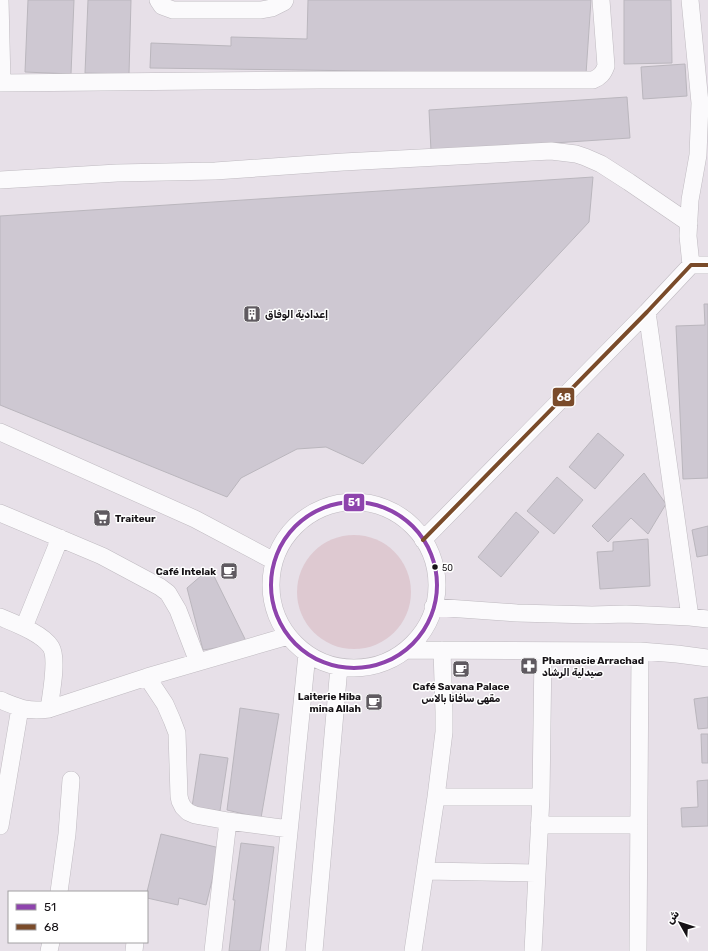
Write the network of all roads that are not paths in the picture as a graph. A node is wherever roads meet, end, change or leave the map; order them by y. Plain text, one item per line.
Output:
1 (0, 0) edge
2 (158, 0) edge
3 (285, 0) edge
4 (601, 0) edge
5 (690, 0) edge
6 (1, 83) edge
7 (0, 180) edge
8 (689, 222) junction
9 (700, 265) edge
10 (648, 312) junction
11 (0, 432) edge
12 (0, 513) edge
13 (60, 538) junction
14 (423, 540) junction
15 (274, 561) junction
16 (433, 607) junction
17 (0, 617) edge
18 (690, 617) junction
19 (708, 619) edge
20 (24, 627) junction
21 (288, 636) junction
22 (406, 650) junction
23 (442, 650) junction
24 (543, 651) junction
25 (640, 651) junction
26 (307, 654) junction
27 (708, 658) edge
28 (198, 662) junction
29 (339, 667) junction
30 (147, 677) junction
31 (0, 700) edge
32 (26, 709) junction
33 (49, 709) junction
34 (7, 743) edge
35 (71, 780) dead end
36 (436, 797) junction
37 (541, 798) junction
38 (228, 821) junction
39 (539, 825) junction
40 (639, 825) junction
41 (0, 826) edge
42 (289, 829) junction
43 (425, 870) junction
44 (536, 873) junction
45 (59, 891) edge
46 (213, 951) edge
47 (277, 951) edge
48 (314, 951) edge
49 (413, 951) edge
50 (533, 951) edge
51 (638, 951) edge

1 - 6 street
2 - 3 street
4 - 6 street
5 - 8 street
7 - 8 street
8 - 9 street
9 - 10 street
10 - 14 street
10 - 18 street
11 - 15 street
12 - 13 street
13 - 20 street
13 - 28 street
14 - 15 street
14 - 16 street
15 - 21 street
16 - 18 street
16 - 22 street
17 - 20 street
18 - 19 street
20 - 33 street
21 - 26 street
21 - 28 street
22 - 23 street
22 - 29 street
23 - 24 street
23 - 36 street
24 - 25 street
24 - 37 street
25 - 27 street
25 - 40 street
26 - 29 street
26 - 42 street
28 - 30 street
29 - 48 street
30 - 33 street
30 - 38 street
31 - 32 street
32 - 33 street
32 - 34 street
34 - 41 street
35 - 45 street
36 - 37 street
36 - 43 street
37 - 39 street
38 - 42 street
38 - 46 street
39 - 40 street
39 - 44 street
40 - 51 street
42 - 47 street
43 - 44 street
43 - 49 street
44 - 50 street

